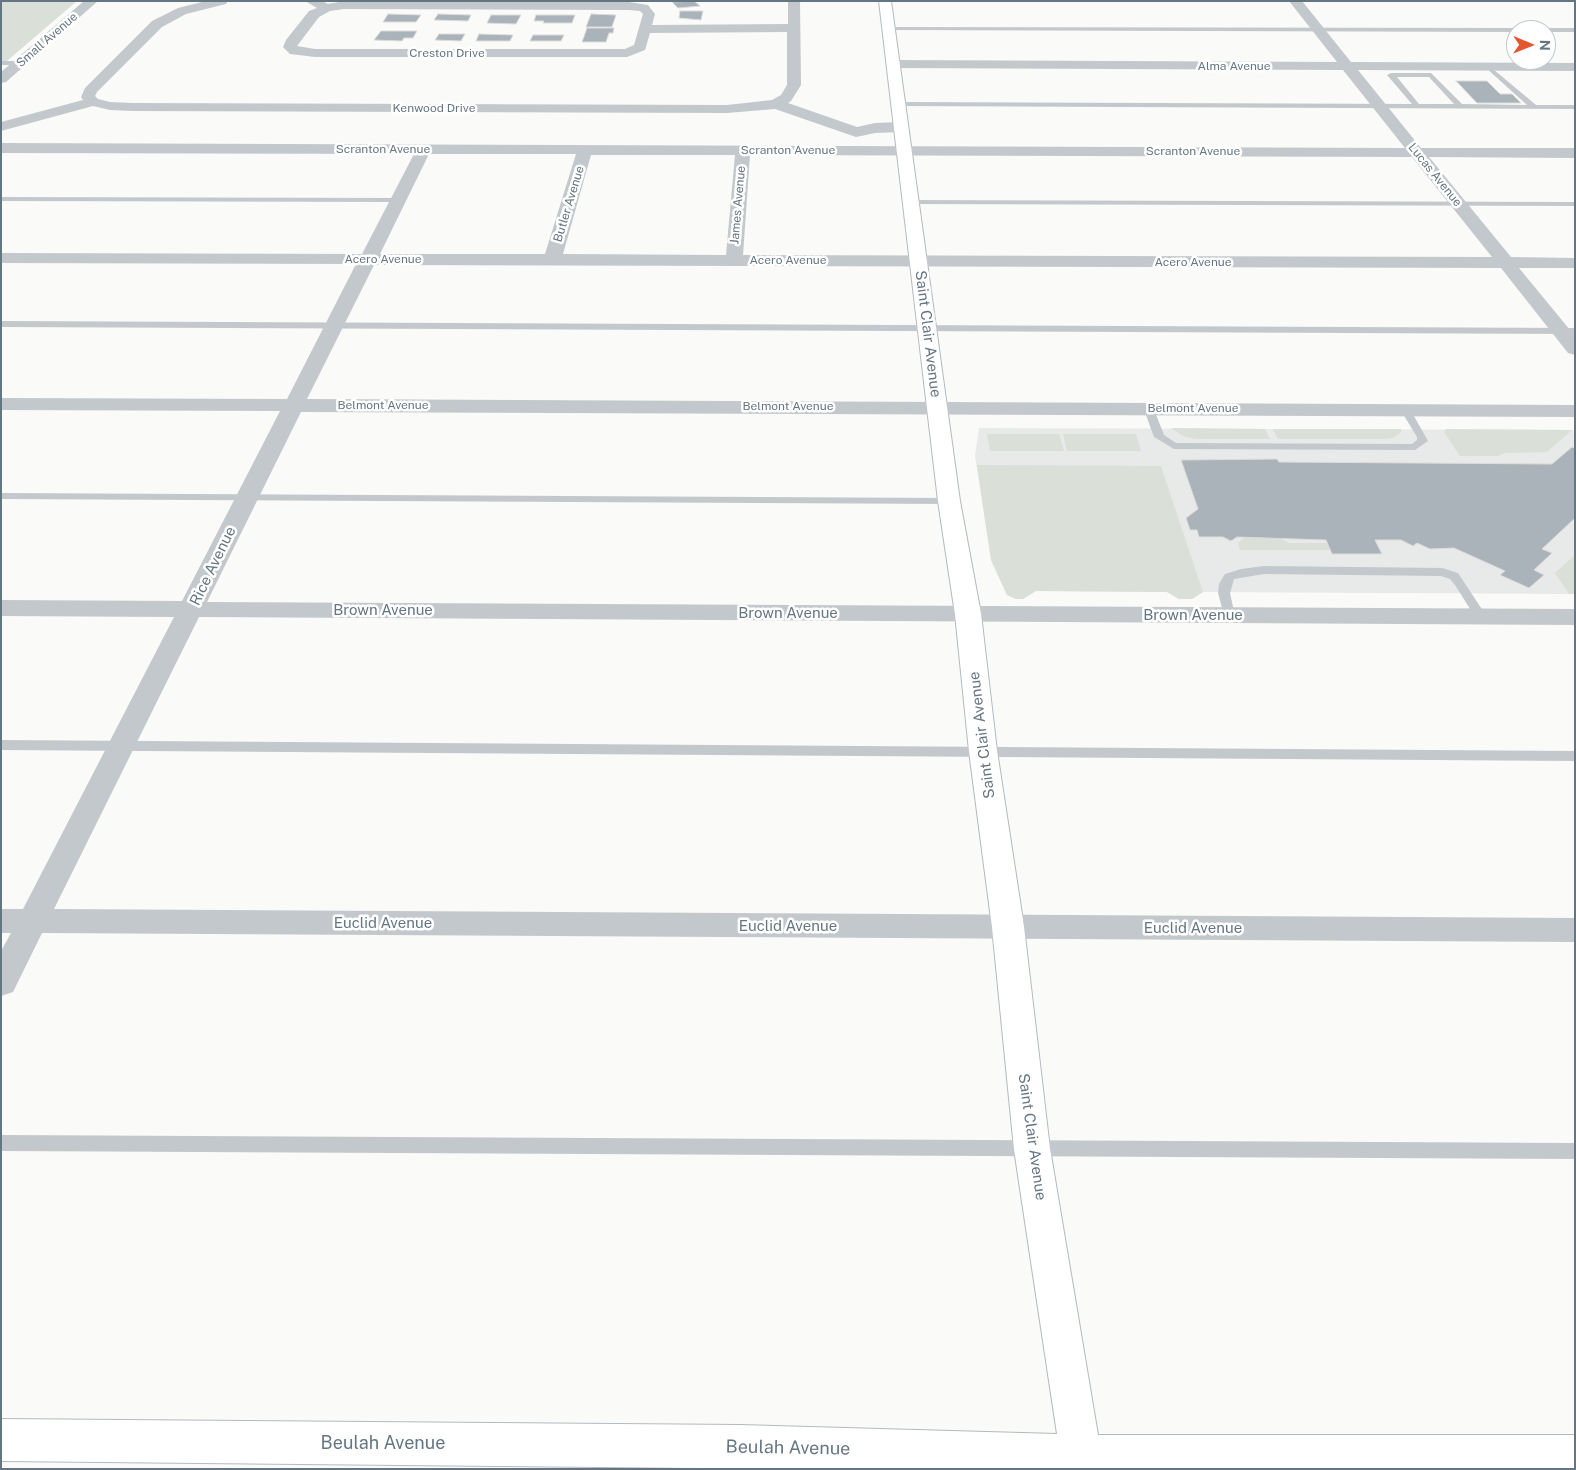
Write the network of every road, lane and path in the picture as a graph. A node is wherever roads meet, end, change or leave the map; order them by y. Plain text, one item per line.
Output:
1 (92, 1) edge
2 (222, 1) edge
3 (311, 1) edge
4 (794, 1) edge
5 (885, 1) edge
6 (1295, 1) edge
7 (327, 8) junction
8 (645, 28) junction
9 (793, 28) junction
10 (888, 28) junction
11 (1318, 30) junction
12 (1506, 30) edge
13 (1556, 30) edge
14 (1575, 30) edge
15 (1, 63) edge
16 (20, 63) junction
17 (893, 64) junction
18 (1347, 66) junction
19 (1487, 66) junction
20 (1575, 67) edge
21 (1, 79) edge
22 (94, 102) junction
23 (776, 104) junction
24 (1380, 107) junction
25 (1418, 107) junction
26 (1460, 107) junction
27 (1534, 107) junction
28 (1575, 107) edge
29 (1, 127) edge
30 (901, 127) junction
31 (856, 132) junction
32 (1, 148) edge
33 (424, 149) junction
34 (585, 149) junction
35 (743, 150) junction
36 (847, 151) junction
37 (1416, 152) junction
38 (1575, 152) edge
39 (1, 199) edge
40 (398, 200) junction
41 (911, 202) junction
42 (1458, 204) junction
43 (1575, 204) edge
44 (1, 258) edge
45 (366, 259) junction
46 (553, 259) junction
47 (734, 260) junction
48 (918, 260) junction
49 (1505, 263) junction
50 (1575, 263) edge
51 (1, 324) edge
52 (335, 325) junction
53 (927, 327) junction
54 (1568, 331) edge
55 (1575, 349) edge
56 (1, 404) edge
57 (293, 405) junction
58 (937, 406) junction
59 (1148, 408) junction
60 (1405, 409) junction
61 (1575, 411) edge
62 (1, 496) edge
63 (248, 497) junction
64 (949, 501) junction
65 (1, 608) edge
66 (192, 609) junction
67 (968, 614) junction
68 (1229, 616) junction
69 (1482, 617) junction
70 (1575, 617) edge
71 (1, 745) edge
72 (120, 746) junction
73 (983, 751) junction
74 (1575, 756) edge
75 (1, 921) edge
76 (32, 921) junction
77 (1008, 927) junction
78 (1575, 930) edge
79 (1, 983) edge
80 (1, 1143) edge
81 (1032, 1149) junction
82 (1575, 1151) edge
83 (1, 1440) edge
84 (1575, 1456) edge
85 (740, 1458) edge
86 (1082, 1462) edge

1 - 16 street, Small Avenue
2 - 22 street
3 - 7 street
4 - 9 street
5 - 10 street, Saint Clair Avenue
6 - 11 street, Lucas Avenue
7 - 8 street
7 - 8 street, Creston Drive
8 - 9 street
9 - 23 street
10 - 11 lane
10 - 17 street, Saint Clair Avenue
11 - 12 lane
11 - 18 street, Lucas Avenue
13 - 14 lane
15 - 16 lane
16 - 21 street, Small Avenue
17 - 18 street, Alma Avenue
17 - 30 street, Saint Clair Avenue
18 - 19 street, Alma Avenue
18 - 24 street, Lucas Avenue
19 - 20 street, Alma Avenue
19 - 27 lane
22 - 23 street, Kenwood Drive
22 - 29 street, Kenwood Drive
23 - 31 street, Kenwood Drive
24 - 25 lane
24 - 30 lane
24 - 37 street, Lucas Avenue
25 - 26 lane
25 - 26 lane
26 - 27 lane
27 - 28 lane
30 - 31 street, Kenwood Drive
30 - 36 street, Scranton Avenue
30 - 37 street, Scranton Avenue
30 - 41 street, Saint Clair Avenue
31 - 36 street
32 - 33 street, Scranton Avenue
33 - 34 street, Scranton Avenue
33 - 40 street, Rice Avenue
34 - 35 street, Scranton Avenue
34 - 46 street, Butler Avenue
35 - 36 street, Scranton Avenue
35 - 47 street, James Avenue
37 - 38 street, Scranton Avenue
37 - 42 street, Lucas Avenue
39 - 40 lane
40 - 45 street, Rice Avenue
41 - 42 lane
41 - 48 street, Saint Clair Avenue
42 - 43 lane
42 - 49 street, Lucas Avenue
44 - 45 street, Acero Avenue
45 - 46 street, Acero Avenue
45 - 52 street, Rice Avenue
46 - 47 street, Acero Avenue
47 - 48 street, Acero Avenue
48 - 49 street, Acero Avenue
48 - 53 street, Saint Clair Avenue
49 - 50 street, Acero Avenue
49 - 54 street, Lucas Avenue
51 - 52 lane
52 - 53 lane
52 - 57 street, Rice Avenue
53 - 54 lane
53 - 58 street, Saint Clair Avenue
54 - 55 street, Lucas Avenue
56 - 57 street, Belmont Avenue
57 - 58 street, Belmont Avenue
57 - 63 street, Rice Avenue
58 - 59 street, Belmont Avenue
58 - 64 street, Saint Clair Avenue
59 - 60 street, Belmont Avenue
59 - 60 lane
60 - 61 street, Belmont Avenue
62 - 63 lane
63 - 64 lane
63 - 66 street, Rice Avenue
64 - 67 street, Saint Clair Avenue
65 - 66 street, Brown Avenue
66 - 67 street, Brown Avenue
66 - 72 street, Rice Avenue
67 - 68 street, Brown Avenue
67 - 73 street, Saint Clair Avenue
68 - 69 street, Brown Avenue
68 - 69 lane
69 - 70 street, Brown Avenue
71 - 72 lane
72 - 73 lane
72 - 76 street, Rice Avenue
73 - 74 lane
73 - 77 street, Saint Clair Avenue
75 - 76 street, Euclid Avenue
76 - 77 street, Euclid Avenue
76 - 79 street, Rice Avenue
77 - 78 street, Euclid Avenue
77 - 81 street, Saint Clair Avenue
80 - 81 lane
81 - 82 lane
81 - 86 street, Saint Clair Avenue
83 - 85 street, Beulah Avenue
84 - 86 street, Beulah Avenue
85 - 86 street, Beulah Avenue

